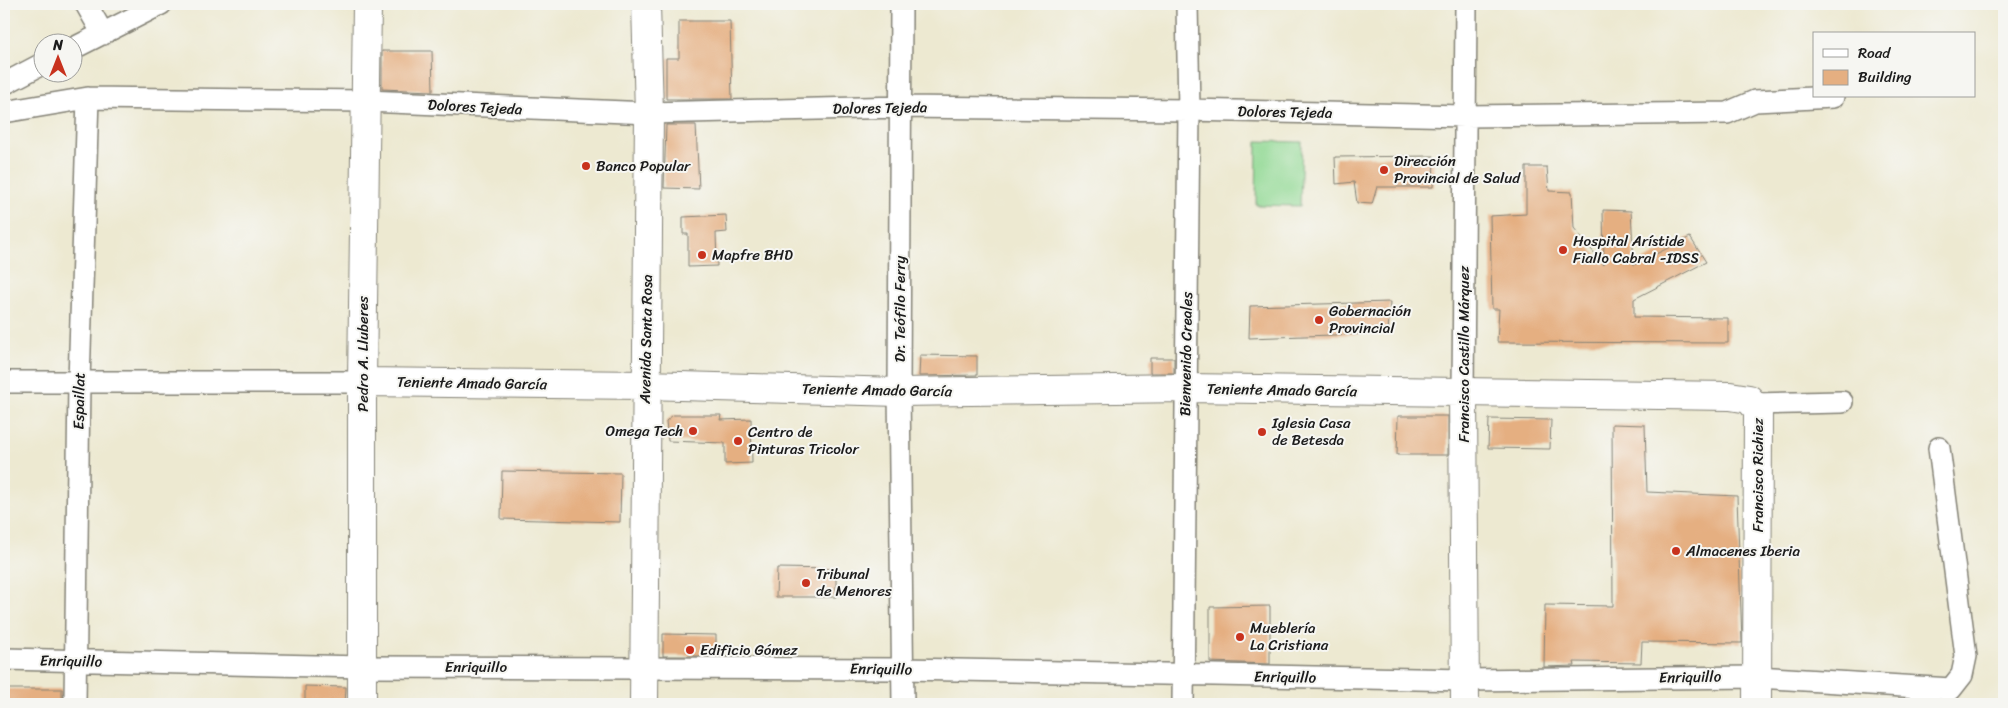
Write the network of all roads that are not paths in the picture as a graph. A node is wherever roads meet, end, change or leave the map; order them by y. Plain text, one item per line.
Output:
1 (86, 4) edge
2 (161, 4) edge
3 (367, 4) edge
4 (646, 4) edge
5 (901, 4) edge
6 (1187, 4) edge
7 (1466, 4) edge
8 (103, 34) junction
9 (82, 44) edge
10 (32, 69) edge
11 (4, 84) edge
12 (88, 98) junction
13 (1814, 98) edge
14 (366, 101) junction
15 (901, 106) junction
16 (1189, 110) junction
17 (4, 112) edge
18 (650, 113) junction
19 (1465, 116) junction
20 (4, 382) edge
21 (79, 382) junction
22 (362, 382) junction
23 (645, 385) junction
24 (1186, 388) junction
25 (899, 392) junction
26 (1463, 393) junction
27 (1752, 402) junction
28 (1842, 402) dead end
29 (1939, 448) dead end
30 (4, 660) edge
31 (76, 661) junction
32 (364, 667) junction
33 (645, 667) junction
34 (903, 669) junction
35 (1183, 676) junction
36 (1757, 677) junction
37 (1466, 692) edge
38 (75, 704) edge
39 (362, 704) edge
40 (644, 704) edge
41 (903, 704) edge
42 (1183, 704) edge
43 (1757, 704) edge

1 - 8 street
2 - 8 street
3 - 14 main road, Pedro A. Lluberes
4 - 18 main road, Avenida Santa Rosa
5 - 15 street, Dr. Teófilo Ferry
6 - 16 street, Bienvenido Creales
7 - 19 street, Francisco Castillo Márquez
8 - 9 street
10 - 11 street
12 - 14 street, Dolores Tejeda
12 - 17 street, Dolores Tejeda
12 - 21 street, Espaillat
13 - 19 street, Dolores Tejeda
14 - 18 street, Dolores Tejeda
14 - 22 main road, Pedro A. Lluberes
15 - 16 street, Dolores Tejeda
15 - 18 street, Dolores Tejeda
15 - 25 street, Dr. Teófilo Ferry
16 - 19 street, Dolores Tejeda
16 - 24 street, Bienvenido Creales
18 - 23 main road, Avenida Santa Rosa
19 - 26 street, Francisco Castillo Márquez
20 - 21 street, Teniente Amado García
21 - 22 street, Teniente Amado García
21 - 31 street, Espaillat
22 - 23 main road, Teniente Amado García
22 - 32 main road, Pedro A. Lluberes
23 - 25 main road, Teniente Amado García
23 - 33 main road, Avenida Santa Rosa
24 - 25 main road, Teniente Amado García
24 - 26 main road, Teniente Amado García
24 - 35 street, Bienvenido Creales
25 - 34 street, Dr. Teófilo Ferry
26 - 27 main road, Teniente Amado García
26 - 37 main road, Francisco Castillo Márquez
27 - 28 street
27 - 36 main road, Francisco Richiez
29 - 36 street, Enriquillo
30 - 31 street, Enriquillo
31 - 32 street, Enriquillo
31 - 38 street, Espaillat
32 - 33 street, Enriquillo
32 - 39 main road, Pedro A. Lluberes
33 - 34 street, Enriquillo
33 - 40 main road, Avenida Santa Rosa
34 - 35 street, Enriquillo
34 - 41 street, Dr. Teófilo Ferry
35 - 37 street, Enriquillo
35 - 42 street, Bienvenido Creales
36 - 37 street, Enriquillo
36 - 43 main road, Francisco Richiez

